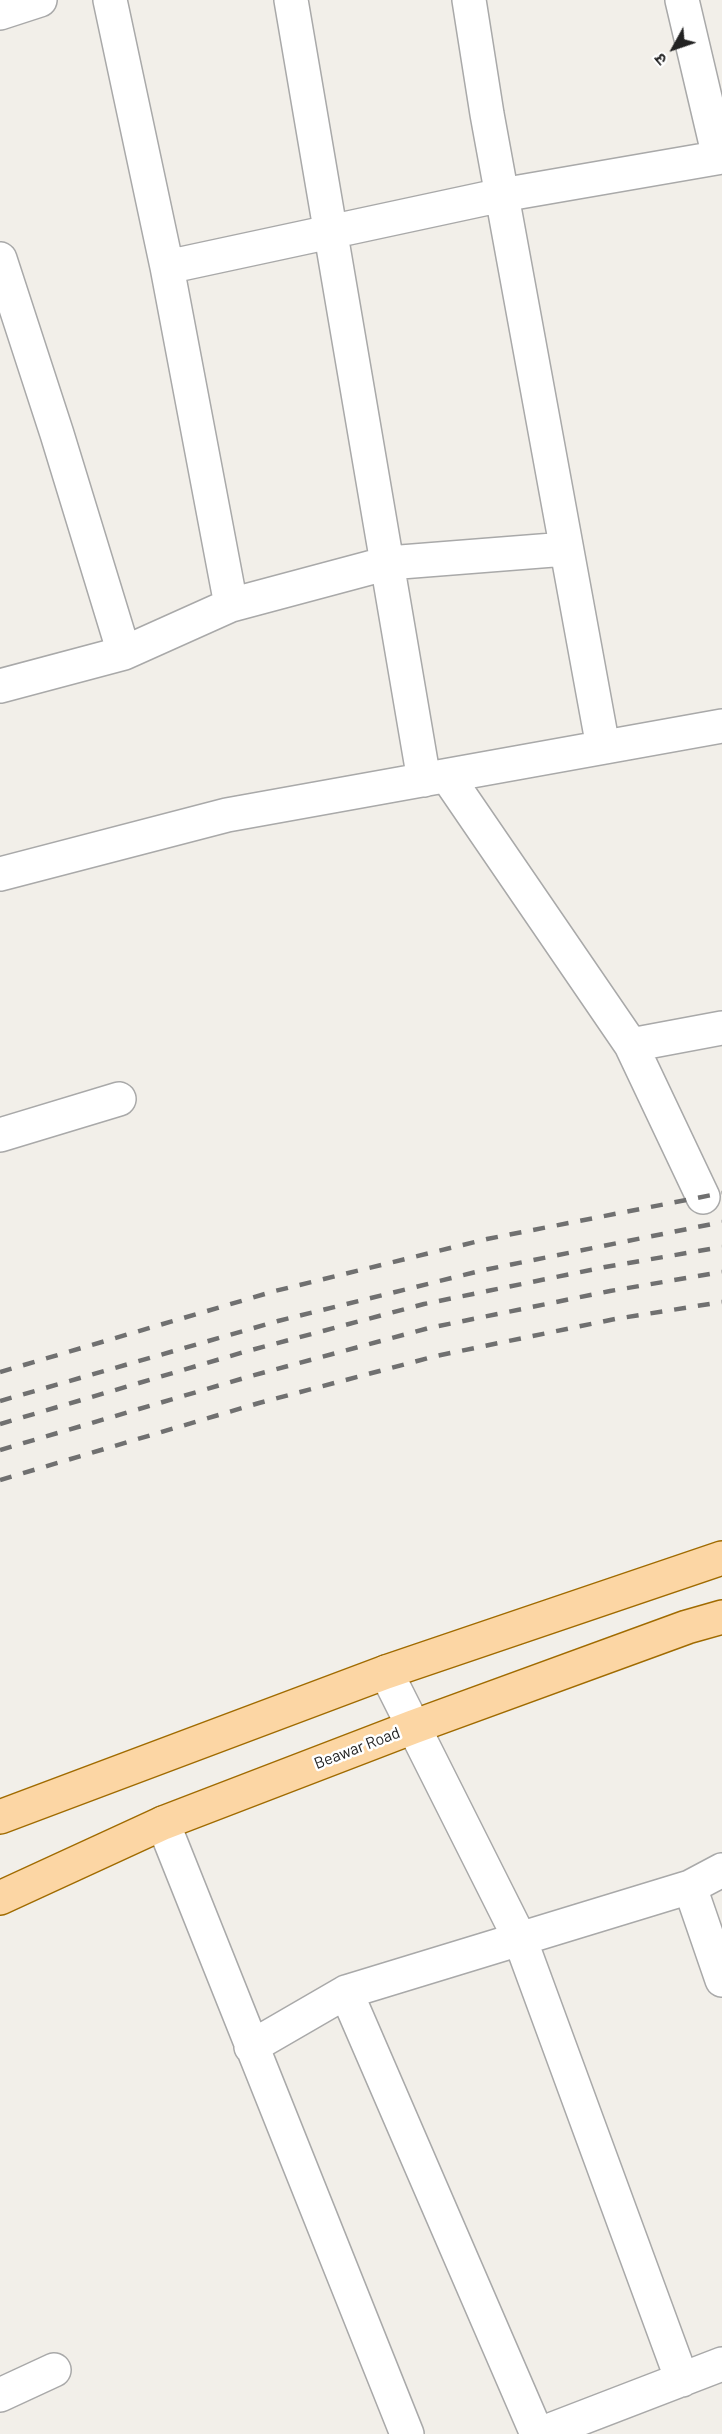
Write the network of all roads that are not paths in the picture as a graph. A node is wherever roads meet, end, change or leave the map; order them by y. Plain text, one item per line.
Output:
1 (40, 0) edge
2 (110, 0) edge
3 (291, 0) edge
4 (469, 0) edge
5 (682, 0) edge
6 (0, 13) edge
7 (721, 157) edge
8 (502, 195) junction
9 (330, 232) junction
10 (0, 259) edge
11 (167, 267) junction
12 (566, 549) junction
13 (388, 563) junction
14 (231, 605) junction
15 (124, 653) junction
16 (0, 686) edge
17 (722, 726) edge
18 (603, 747) junction
19 (435, 778) junction
20 (0, 874) edge
21 (722, 1028) edge
22 (631, 1045) junction
23 (119, 1099) dead end
24 (0, 1135) edge
25 (703, 1197) dead end
26 (722, 1558) edge
27 (722, 1617) edge
28 (386, 1672) junction
29 (413, 1727) junction
30 (0, 1817) edge
31 (162, 1823) junction
32 (722, 1870) edge
33 (690, 1887) junction
34 (0, 1898) edge
35 (520, 1939) junction
36 (722, 1980) edge
37 (346, 1992) junction
38 (251, 2047) junction
39 (722, 2364) edge
40 (54, 2370) dead end
41 (682, 2380) junction
42 (0, 2396) edge
43 (408, 2434) edge
44 (539, 2434) edge

1 - 6 street
2 - 11 street
3 - 9 street
4 - 8 street
5 - 7 street
7 - 8 street
8 - 9 street
8 - 12 street
9 - 11 street
9 - 13 street
10 - 15 street
11 - 14 street
12 - 13 street
12 - 18 street
13 - 14 street
13 - 19 street
14 - 15 street
15 - 16 street
17 - 18 street
18 - 19 street
19 - 20 street
19 - 22 street
21 - 22 street
22 - 25 street
23 - 24 street
26 - 28 main road
27 - 29 main road, Beawar Road
28 - 29 street
28 - 30 main road
29 - 31 main road, Beawar Road
29 - 35 street
31 - 34 main road, Beawar Road
31 - 38 street
32 - 33 street
33 - 35 street
33 - 36 street
35 - 37 street
35 - 41 street
37 - 38 street
37 - 44 street
38 - 43 street
39 - 41 street
40 - 42 street
41 - 44 street

